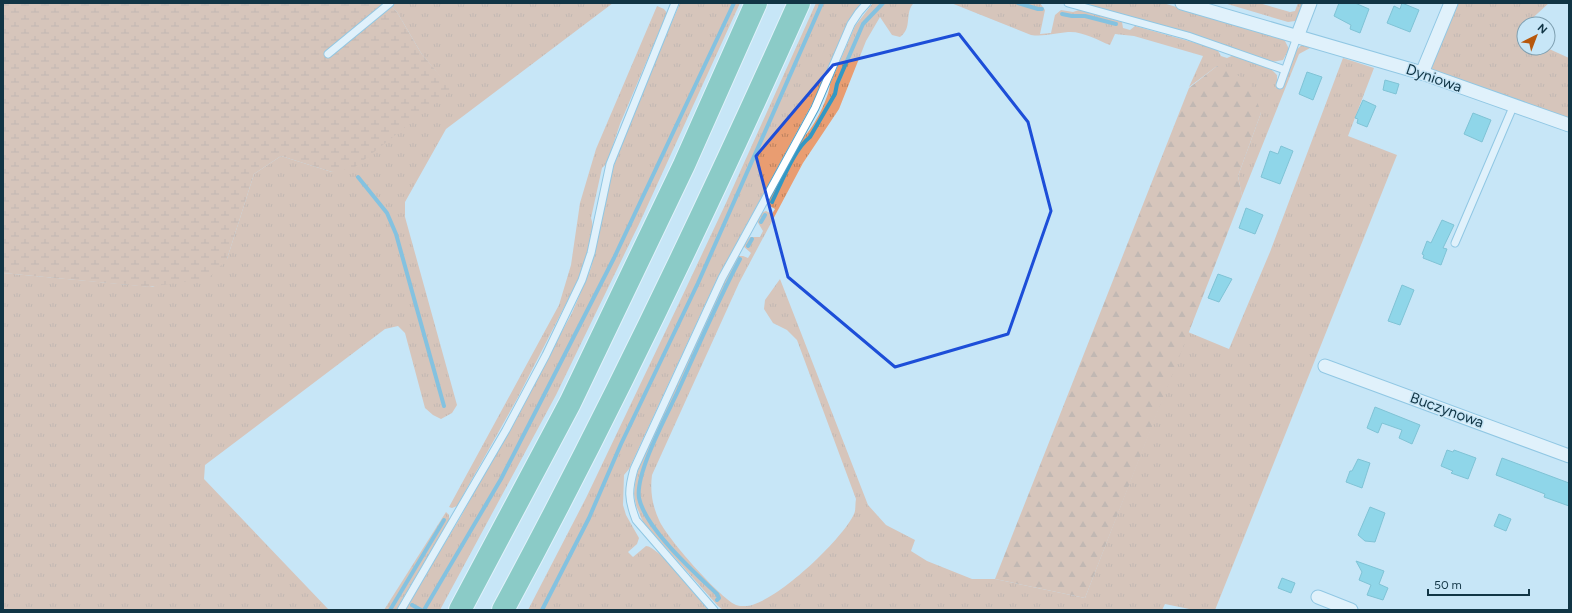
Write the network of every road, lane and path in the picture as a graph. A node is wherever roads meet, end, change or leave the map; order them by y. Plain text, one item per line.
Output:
1 (390, 3) edge
2 (676, 3) edge
3 (756, 3) edge
4 (799, 3) edge
5 (867, 3) edge
6 (1068, 3) edge
7 (1182, 3) edge
8 (1310, 3) edge
9 (1451, 3) edge
10 (1297, 37) junction
11 (328, 54) dead end
12 (1285, 70) junction
13 (1422, 73) junction
14 (1280, 85) dead end
15 (1513, 106) junction
16 (1569, 125) edge
17 (1455, 244) dead end
18 (1325, 366) dead end
19 (1569, 456) edge
20 (1318, 597) dead end
21 (401, 610) edge
22 (460, 610) edge
23 (503, 610) edge
24 (714, 610) edge
25 (1351, 610) edge

1 - 11 lane
2 - 21 lane
3 - 22 highway
4 - 23 highway
5 - 24 lane
6 - 12 lane
7 - 10 street, Dyniowa
8 - 10 street
9 - 13 street
10 - 12 lane
10 - 13 street, Dyniowa
12 - 14 lane
13 - 15 street, Dyniowa
15 - 16 street, Dyniowa
15 - 17 lane
18 - 19 street, Buczynowa
20 - 25 street

